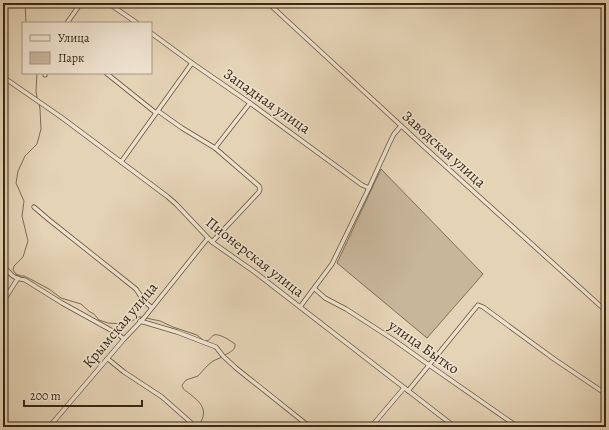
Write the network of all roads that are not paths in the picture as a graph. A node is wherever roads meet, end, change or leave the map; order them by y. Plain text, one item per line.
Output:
1 (81, 3) edge
2 (108, 3) edge
3 (268, 3) edge
4 (68, 22) edge
5 (136, 22) edge
6 (152, 34) edge
7 (192, 63) junction
8 (107, 74) edge
9 (3, 77) edge
10 (250, 103) junction
11 (157, 112) junction
12 (401, 126) junction
13 (215, 148) junction
14 (122, 162) junction
15 (369, 188) junction
16 (34, 207) dead end
17 (208, 238) junction
18 (212, 242) junction
19 (3, 266) edge
20 (18, 278) junction
21 (315, 289) junction
22 (3, 302) edge
23 (151, 307) junction
24 (300, 307) junction
25 (606, 311) edge
26 (140, 321) junction
27 (124, 339) junction
28 (108, 359) junction
29 (429, 365) junction
30 (404, 388) junction
31 (408, 391) junction
32 (606, 394) edge
33 (49, 427) edge
34 (196, 427) edge
35 (310, 427) edge
36 (371, 427) edge
37 (455, 427) edge
38 (518, 427) edge

1 - 4 street
2 - 5 street
3 - 12 street, Заводская улица
6 - 7 street, Западная улица
7 - 10 street, Западная улица
7 - 11 street
8 - 11 street
9 - 14 street, Пионерская улица
10 - 13 street
10 - 15 street, Западная улица
11 - 13 street
11 - 14 street
12 - 15 street
12 - 25 street, Заводская улица
13 - 18 street
14 - 17 street, Пионерская улица
15 - 21 street
16 - 23 street
17 - 18 street, Пионерская улица
17 - 23 street, Крымская улица
18 - 24 street, Пионерская улица
19 - 20 street
20 - 22 street
20 - 27 street
21 - 24 street
21 - 29 street, улица Бытко
23 - 26 street, Крымская улица
24 - 30 street, Пионерская улица
26 - 27 street, Крымская улица
26 - 35 street
27 - 28 street, Крымская улица
28 - 33 street, Крымская улица
28 - 34 street
29 - 31 street
29 - 32 street
29 - 38 street, улица Бытко
30 - 31 street, Пионерская улица
30 - 36 street
31 - 37 street, Пионерская улица

